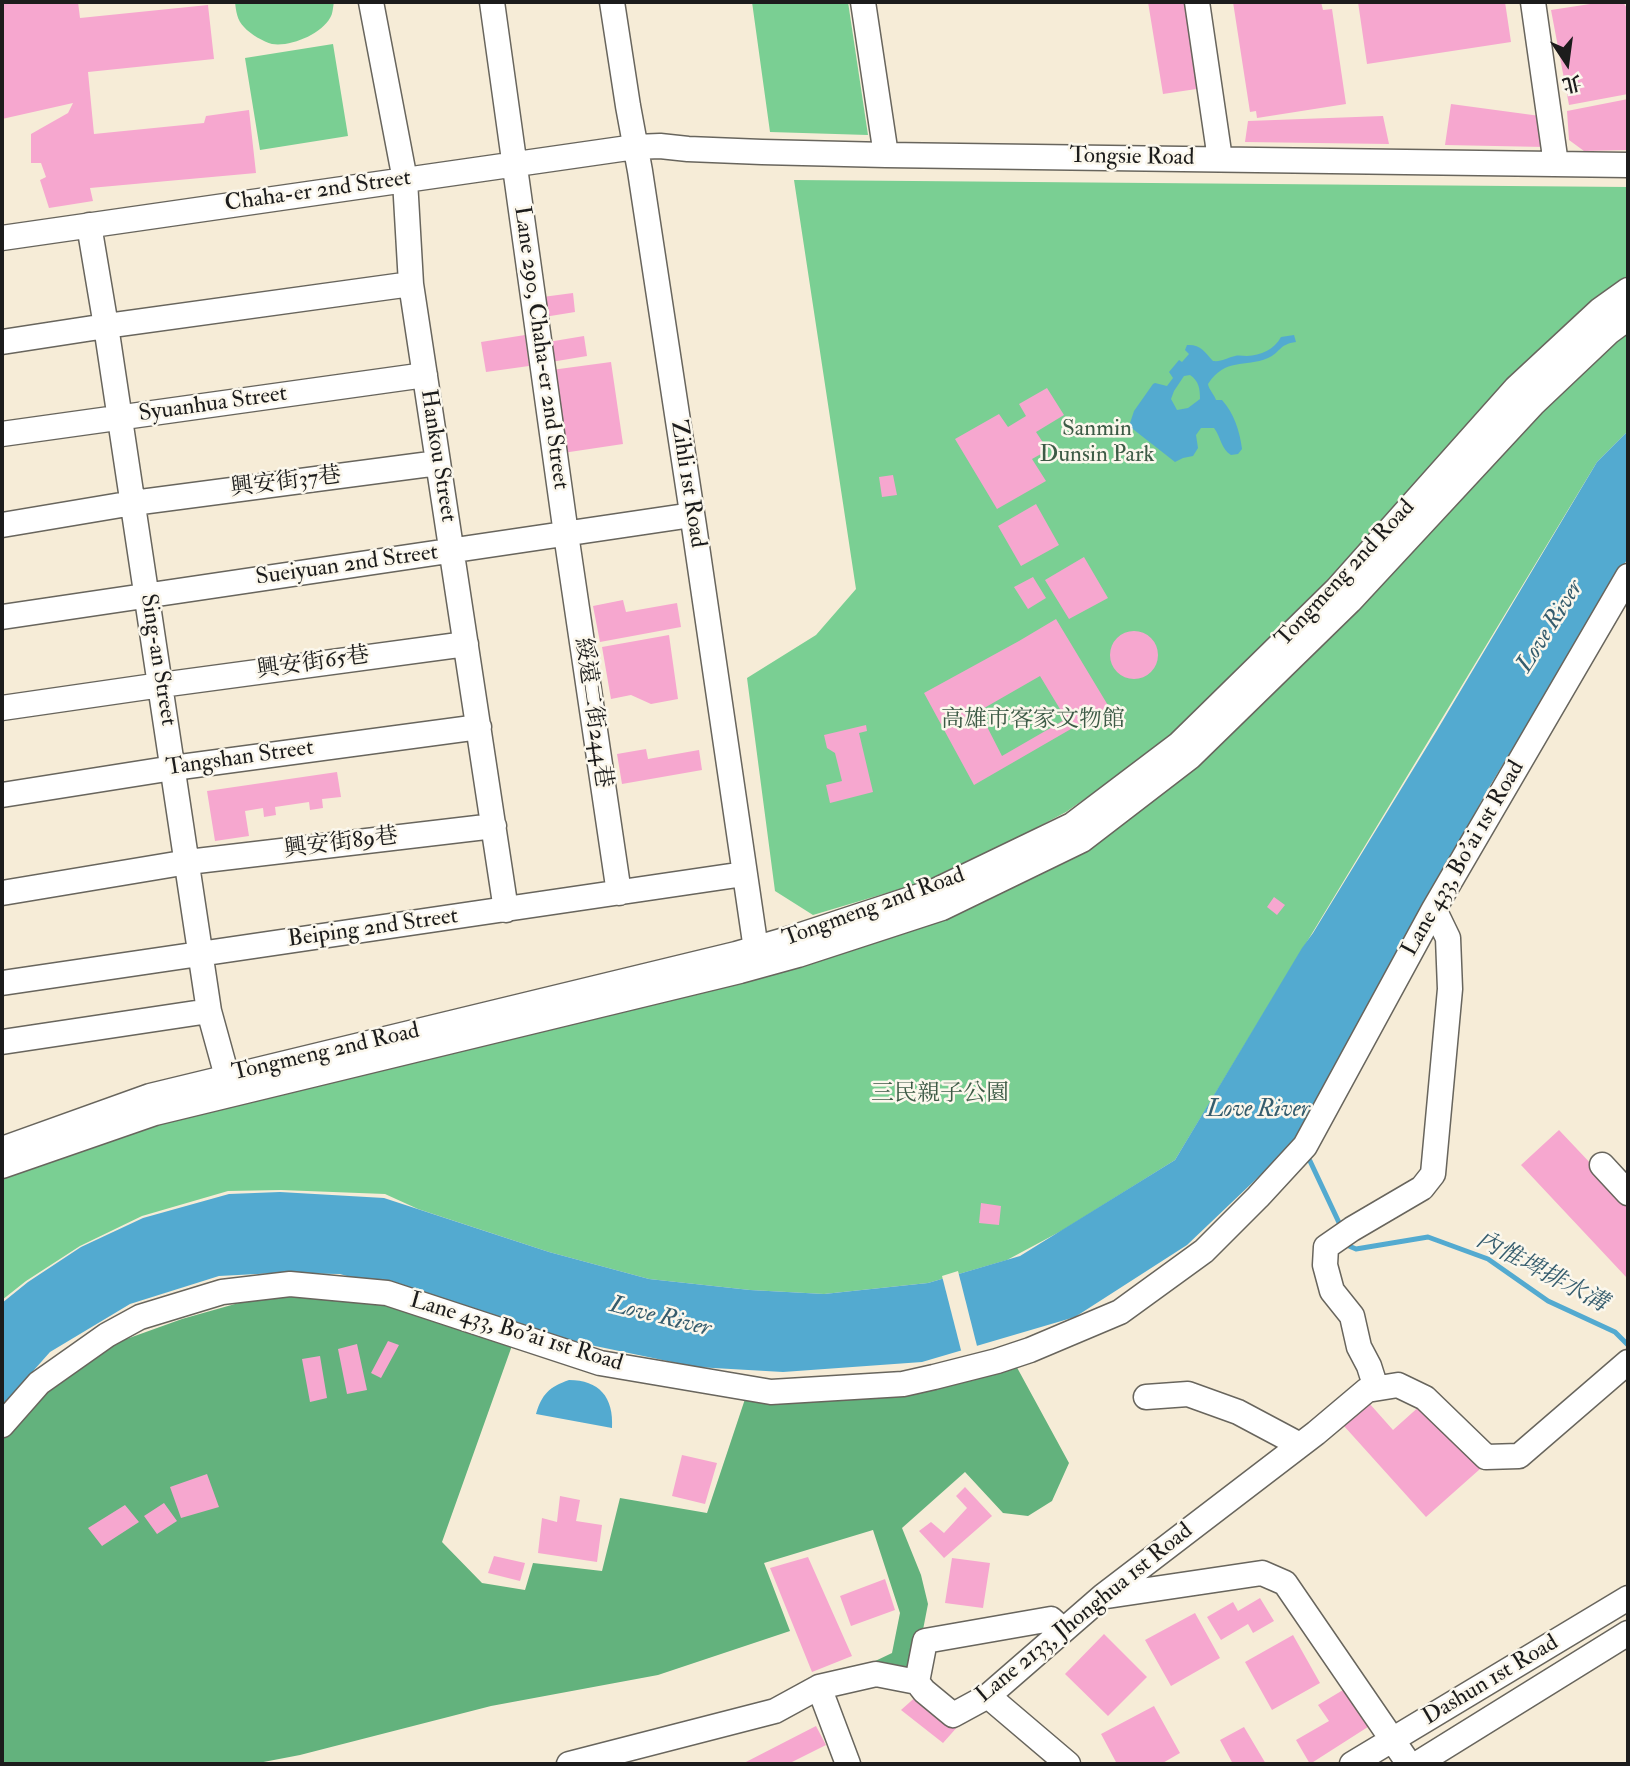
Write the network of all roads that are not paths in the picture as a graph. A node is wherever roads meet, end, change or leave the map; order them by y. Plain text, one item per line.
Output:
1 (371, 2) edge
2 (492, 2) edge
3 (612, 2) edge
4 (863, 2) edge
5 (1197, 2) edge
6 (1533, 2) edge
7 (635, 147) junction
8 (886, 155) junction
9 (1220, 159) junction
10 (515, 163) junction
11 (1556, 164) junction
12 (1628, 165) edge
13 (405, 180) junction
14 (89, 225) junction
15 (2, 238) edge
16 (411, 284) junction
17 (1628, 290) edge
18 (1628, 318) edge
19 (106, 326) junction
20 (2, 342) edge
21 (425, 375) junction
22 (120, 418) junction
23 (2, 434) edge
24 (439, 463) junction
25 (133, 503) junction
26 (692, 515) junction
27 (2, 525) edge
28 (566, 534) junction
29 (452, 550) junction
30 (1628, 576) edge
31 (147, 596) junction
32 (2, 617) edge
33 (466, 644) junction
34 (161, 685) junction
35 (2, 708) edge
36 (479, 727) junction
37 (173, 768) junction
38 (2, 795) edge
39 (494, 826) junction
40 (1077, 832) junction
41 (188, 862) junction
42 (744, 874) junction
43 (2, 893) edge
44 (619, 893) junction
45 (1434, 909) junction
46 (506, 910) junction
47 (202, 954) junction
48 (757, 958) junction
49 (2, 983) edge
50 (209, 1011) junction
51 (2, 1042) edge
52 (230, 1085) junction
53 (2, 1149) edge
54 (1602, 1165) dead end
55 (2, 1166) edge
56 (1628, 1193) edge
57 (1628, 1362) edge
58 (1376, 1388) junction
59 (1146, 1397) dead end
60 (2, 1426) edge
61 (1300, 1445) junction
62 (1103, 1596) junction
63 (1628, 1598) edge
64 (1063, 1630) junction
65 (1628, 1633) edge
66 (917, 1682) junction
67 (819, 1687) junction
68 (988, 1696) junction
69 (1394, 1740) junction
70 (630, 1758) edge
71 (569, 1764) edge
72 (848, 1764) edge
73 (1068, 1764) edge
74 (1352, 1764) edge
75 (1409, 1764) edge
76 (1418, 1764) edge

1 - 13 street, Hankou Street
2 - 10 street, Lane 290, Chaha-er 2nd Street
3 - 7 street, Zihli 1st Road
4 - 8 street
5 - 9 street
6 - 11 street
7 - 8 street, Tongsie Road
7 - 10 street, Chaha-er 2nd Street
7 - 26 street, Zihli 1st Road
8 - 9 street, Tongsie Road
9 - 11 street, Tongsie Road
10 - 13 street, Chaha-er 2nd Street
10 - 28 street, Lane 290, Chaha-er 2nd Street
11 - 12 street, Tongsie Road
13 - 14 street, Chaha-er 2nd Street
13 - 16 street, Hankou Street
14 - 15 street, Chaha-er 2nd Street
14 - 19 street, Sing-an Street
16 - 19 street
16 - 21 street, Hankou Street
17 - 40 street, Tongmeng 2nd Road
18 - 40 street, Tongmeng 2nd Road
19 - 20 street
19 - 22 street, Sing-an Street
21 - 22 street, Syuanhua Street
21 - 24 street, Hankou Street
22 - 23 street, Syuanhua Street
22 - 25 street, Sing-an Street
24 - 25 street, 興安街37巷
24 - 29 street, Hankou Street
25 - 27 street, 興安街37巷
25 - 31 street, Sing-an Street
26 - 28 street, Sueiyuan 2nd Street
26 - 42 street, Zihli 1st Road
28 - 29 street, Sueiyuan 2nd Street
28 - 44 street, 綏遠二街244巷
29 - 31 street, Sueiyuan 2nd Street
29 - 33 street, Hankou Street
30 - 45 street, Lane 433, Bo'ai 1st Road
31 - 32 street, Sueiyuan 2nd Street
31 - 34 street, Sing-an Street
33 - 34 street, 興安街65巷
33 - 36 street, Hankou Street
34 - 35 street, 興安街65巷
34 - 37 street, Sing-an Street
36 - 37 street, Tangshan Street
36 - 39 street, Hankou Street
37 - 38 street, Tangshan Street
37 - 41 street, Sing-an Street
39 - 41 street, 興安街89巷
39 - 46 street, Hankou Street
40 - 48 street, Tongmeng 2nd Road
41 - 43 street, 興安街89巷
41 - 47 street, Sing-an Street
42 - 44 street, Beiping 2nd Street
42 - 48 street, Zihli 1st Road
44 - 46 street, Beiping 2nd Street
45 - 58 street
45 - 60 street, Lane 433, Bo'ai 1st Road
46 - 47 street, Beiping 2nd Street
47 - 49 street, Beiping 2nd Street
47 - 50 street, Sing-an Street
48 - 52 street, Tongmeng 2nd Road
50 - 51 street
50 - 52 street, Sing-an Street
52 - 53 street, Tongmeng 2nd Road
52 - 55 street, Tongmeng 2nd Road
54 - 56 street
57 - 58 street
58 - 61 street, Lane 2133, Jhonghua 1st Road
59 - 61 street
61 - 62 street, Lane 2133, Jhonghua 1st Road
62 - 64 street, Lane 2133, Jhonghua 1st Road
62 - 69 street
63 - 69 street, Dashun 1st Road
64 - 66 street
64 - 68 street, Lane 2133, Jhonghua 1st Road
65 - 76 street, Dashun 1st Road
66 - 67 street
66 - 68 street, Lane 2133, Jhonghua 1st Road
67 - 70 street
67 - 72 street
68 - 73 street
69 - 74 street, Dashun 1st Road
69 - 75 street
70 - 71 street

